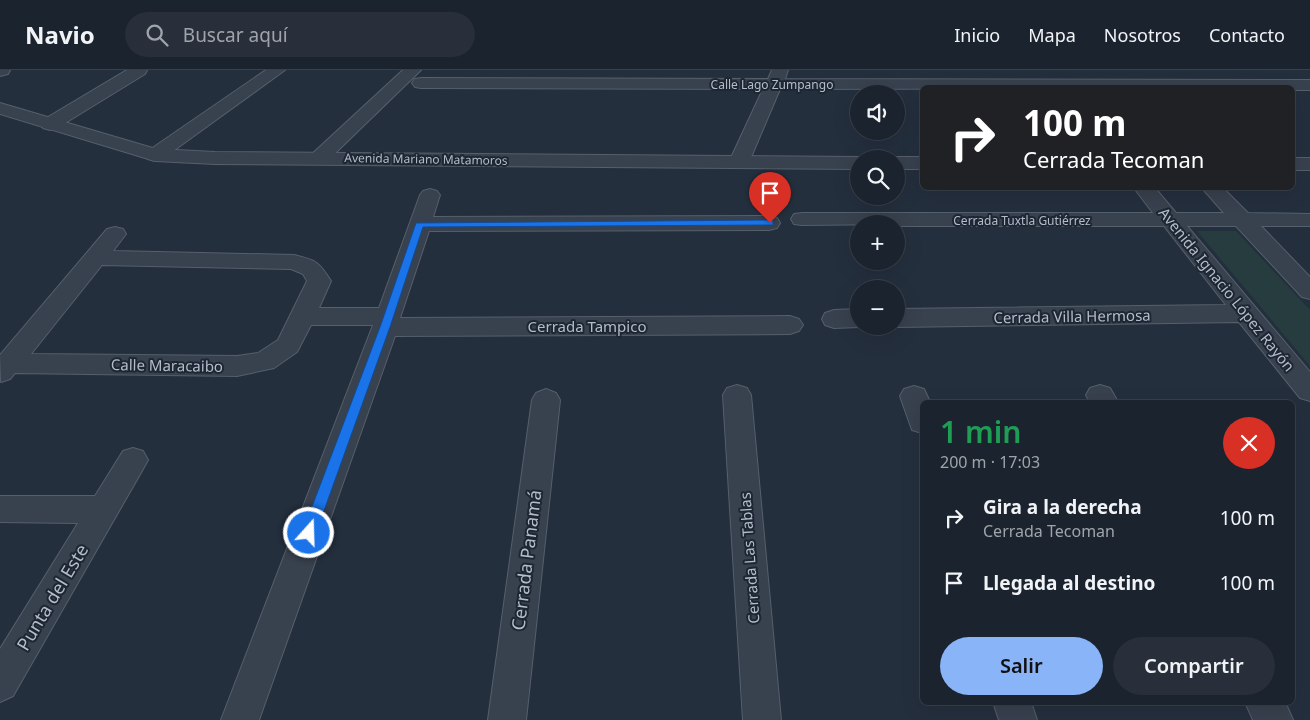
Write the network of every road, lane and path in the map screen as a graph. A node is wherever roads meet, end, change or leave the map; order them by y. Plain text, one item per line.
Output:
1 (139, 70) edge
2 (277, 70) edge
3 (435, 70) edge
4 (417, 76) edge
5 (776, 77) edge
6 (1287, 77) edge
7 (1152, 81) edge
8 (1310, 84) edge
9 (0, 108) edge
10 (50, 124) junction
11 (155, 155) junction
12 (319, 158) junction
13 (344, 158) junction
14 (739, 162) junction
15 (850, 163) edge
16 (905, 163) edge
17 (920, 163) edge
18 (1295, 164) edge
19 (1310, 164) edge
20 (1146, 190) edge
21 (1214, 190) edge
22 (430, 195) dead end
23 (802, 219) dead end
24 (1172, 220) junction
25 (1243, 220) junction
26 (1310, 220) edge
27 (770, 223) dead end
28 (419, 224) junction
29 (115, 234) dead end
30 (96, 258) junction
31 (1310, 291) edge
32 (307, 308) junction
33 (1247, 313) junction
34 (389, 315) junction
35 (850, 318) edge
36 (905, 318) edge
37 (834, 319) dead end
38 (790, 325) dead end
39 (4, 368) edge
40 (1310, 391) edge
41 (737, 395) dead end
42 (914, 396) dead end
43 (546, 400) dead end
44 (920, 416) edge
45 (133, 460) dead end
46 (0, 509) edge
47 (104, 510) junction
48 (0, 683) edge
49 (1013, 705) edge
50 (1266, 705) edge
51 (240, 720) edge
52 (507, 720) edge
53 (762, 720) edge
54 (1018, 720) edge
55 (1274, 720) edge

1 - 10 street
2 - 11 street
3 - 4 street
4 - 5 street, Calle Lago Zumpango
4 - 12 street
4 - 13 street
5 - 7 street, Calle Lago Zumpango
5 - 14 street
6 - 7 street, Calle Lago Zumpango
6 - 8 street, Calle Lago Zumpango
9 - 10 street, Avenida Mariano Matamoros
10 - 11 street, Avenida Mariano Matamoros
11 - 12 street, Avenida Mariano Matamoros
12 - 13 street, Avenida Mariano Matamoros
13 - 14 street, Avenida Mariano Matamoros
14 - 15 street, Avenida Mariano Matamoros
16 - 17 street
18 - 19 street
20 - 24 street, Avenida Ignacio López Rayón
21 - 25 street
22 - 28 street
23 - 24 street, Cerrada Tuxtla Gutiérrez
24 - 25 street, Cerrada Tuxtla Gutiérrez
24 - 33 street, Avenida Ignacio López Rayón
25 - 26 street, Cerrada Tuxtla Gutiérrez
25 - 31 street
27 - 28 street
28 - 34 street
29 - 30 street, Calle Maracaibo
30 - 32 street, Calle Maracaibo
30 - 39 street, Calle Maracaibo
32 - 34 street
32 - 39 street, Calle Maracaibo
33 - 36 street, Cerrada Villa Hermosa
33 - 40 street, Avenida Ignacio López Rayón
34 - 38 street, Cerrada Tampico
34 - 51 street
35 - 37 street
41 - 53 street, Cerrada Las Tablas
42 - 44 street
43 - 52 street, Cerrada Panamá
45 - 47 street, Punta del Este
46 - 47 street
47 - 48 street, Punta del Este
49 - 54 street
50 - 55 street

